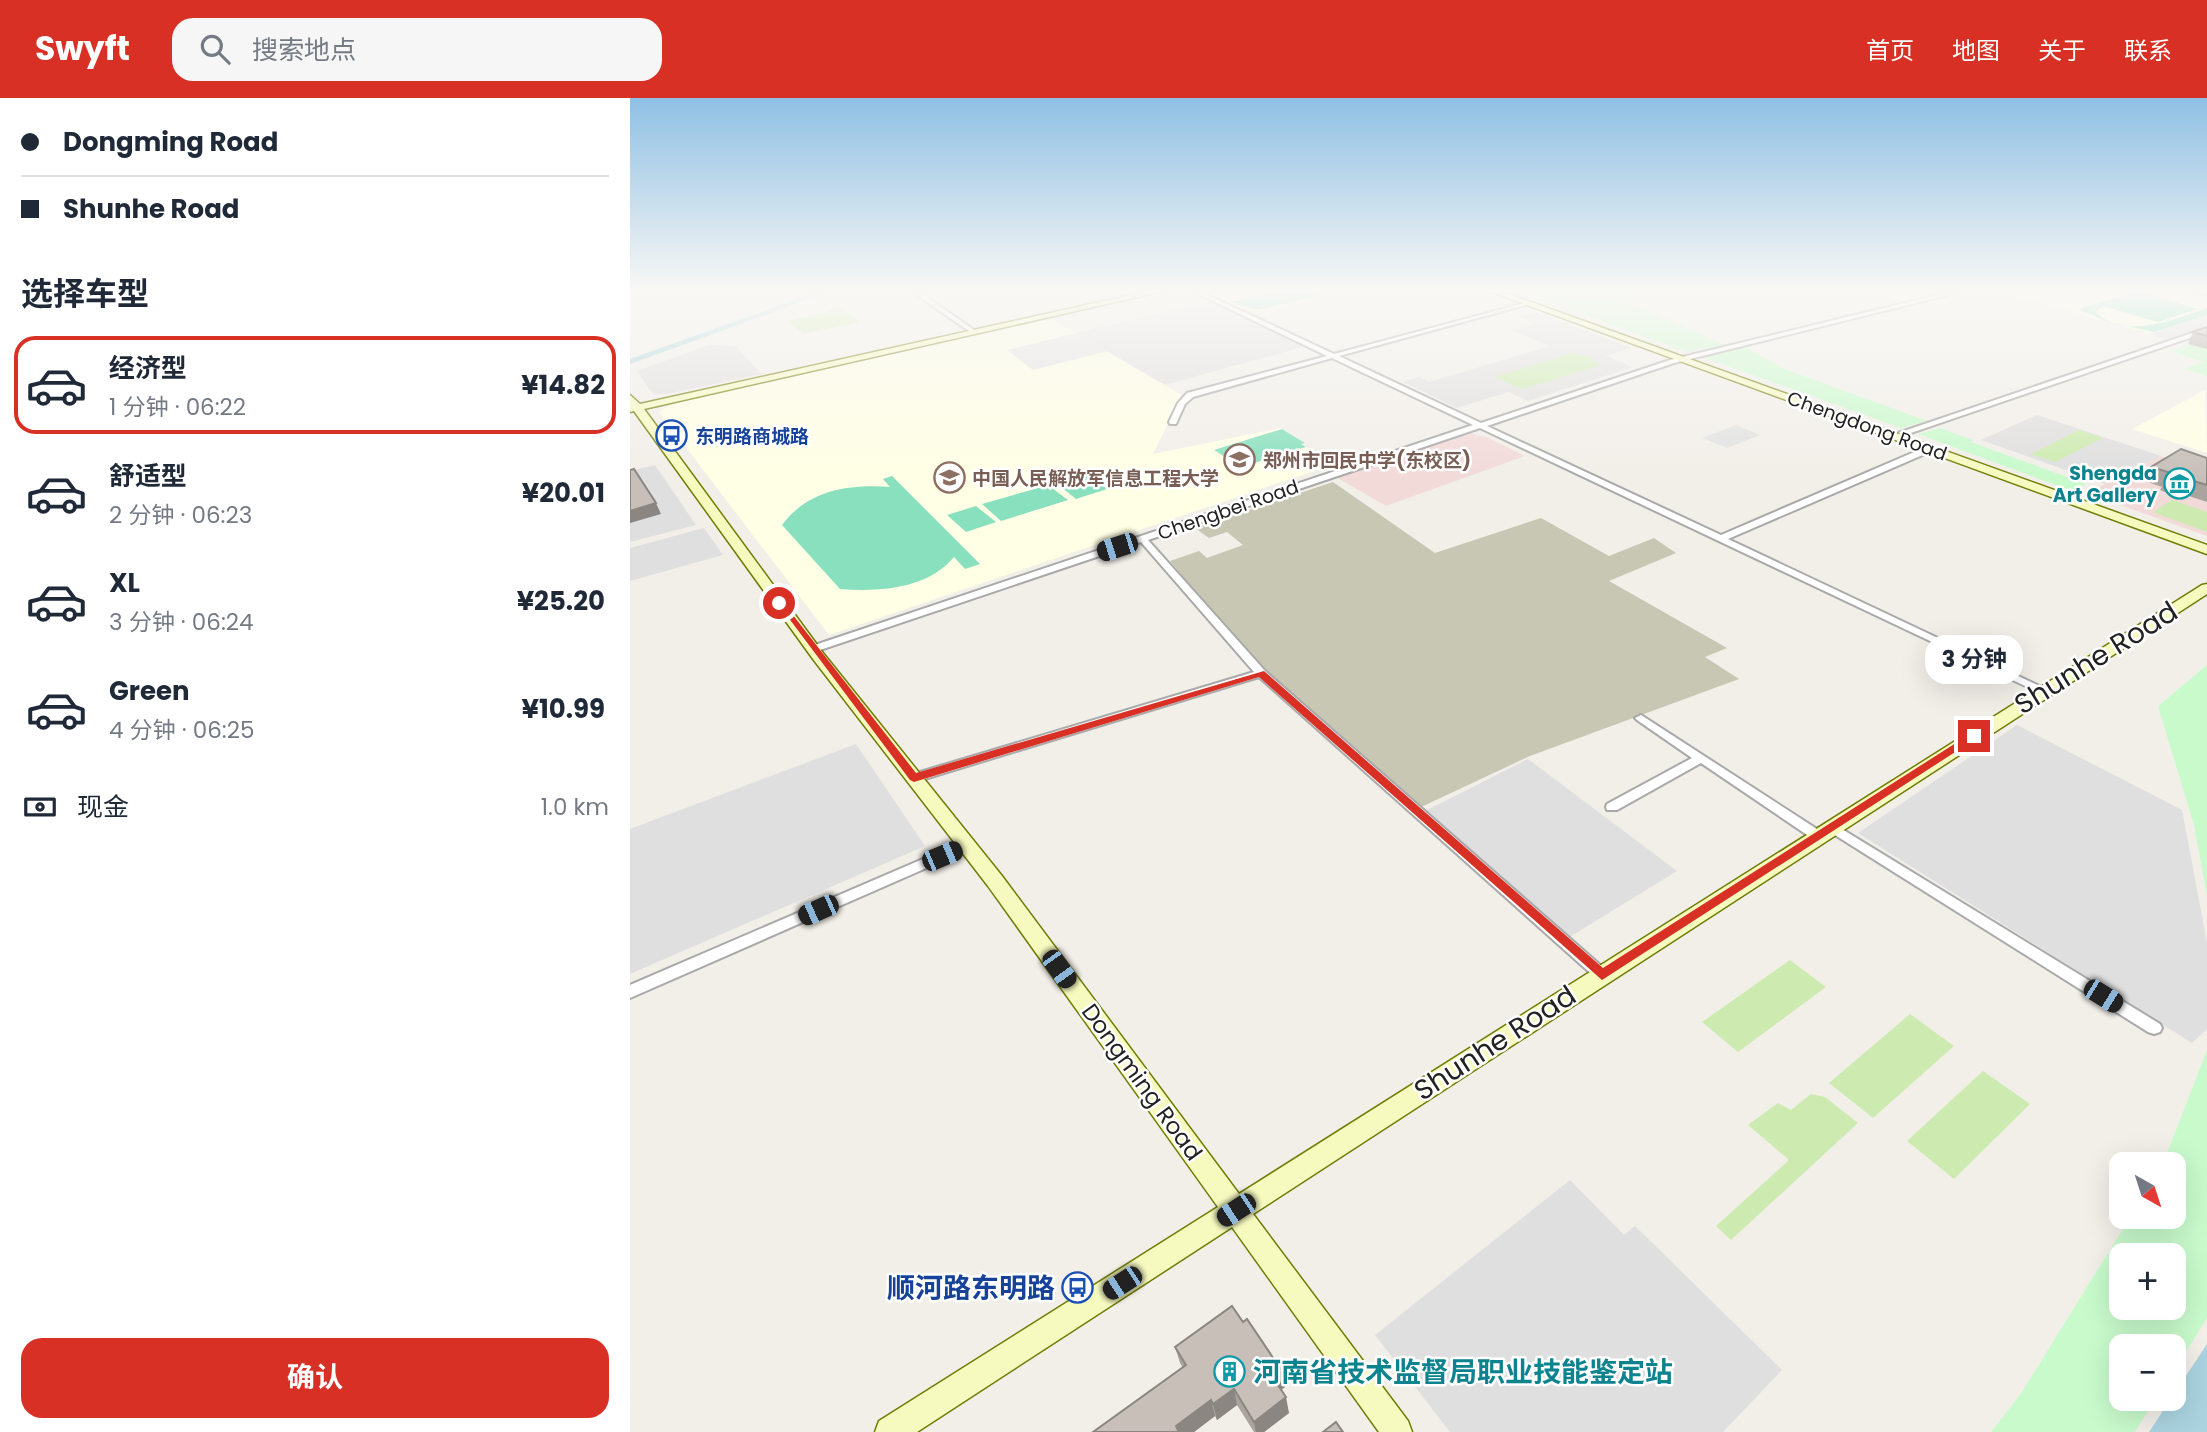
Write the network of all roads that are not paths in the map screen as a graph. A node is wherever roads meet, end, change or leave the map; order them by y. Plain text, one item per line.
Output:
1 (884, 351) edge
2 (1323, 351) edge
3 (1350, 351) edge
4 (1665, 351) edge
5 (1666, 351) edge
6 (1712, 351) edge
7 (2144, 351) edge
8 (1333, 356) junction
9 (1684, 358) junction
10 (632, 405) edge
11 (1173, 422) dead end
12 (1478, 426) junction
13 (1902, 433) junction
14 (1929, 449) junction
15 (1142, 538) junction
16 (1720, 539) junction
17 (2207, 543) edge
18 (2207, 550) edge
19 (2207, 588) edge
20 (813, 649) junction
21 (1261, 673) junction
22 (2045, 691) junction
23 (1641, 718) dead end
24 (1701, 758) junction
25 (914, 778) junction
26 (1612, 807) dead end
27 (1825, 832) junction
28 (967, 845) junction
29 (1602, 975) junction
30 (630, 992) edge
31 (2154, 1028) dead end
32 (1236, 1210) junction
33 (890, 1432) edge
34 (1397, 1432) edge

1 - 10 street
2 - 8 street
3 - 8 street
4 - 9 street, Chengdong Road
5 - 9 street, Chengdong Road
6 - 9 street, Chengbei Road
7 - 13 street
8 - 11 street
8 - 12 street
9 - 12 street, Chengbei Road
9 - 13 street, Chengdong Road
9 - 14 street, Chengdong Road
10 - 20 street, Dongming Road
12 - 15 street, Chengbei Road
12 - 16 street
13 - 17 street, Chengdong Road
14 - 16 street
14 - 18 street, Chengdong Road
15 - 20 street, Chengbei Road
15 - 21 street
16 - 22 street
19 - 22 street, Shunhe Road
20 - 25 street, Dongming Road
21 - 25 street
21 - 29 street
22 - 27 street, Shunhe Road
23 - 24 street
24 - 26 street
24 - 27 street
25 - 28 street, Dongming Road
27 - 29 street, Shunhe Road
27 - 31 street
28 - 30 street
28 - 32 street, Dongming Road
29 - 32 street, Shunhe Road
32 - 33 street, Shunhe Road
32 - 34 street, Dongming Road

